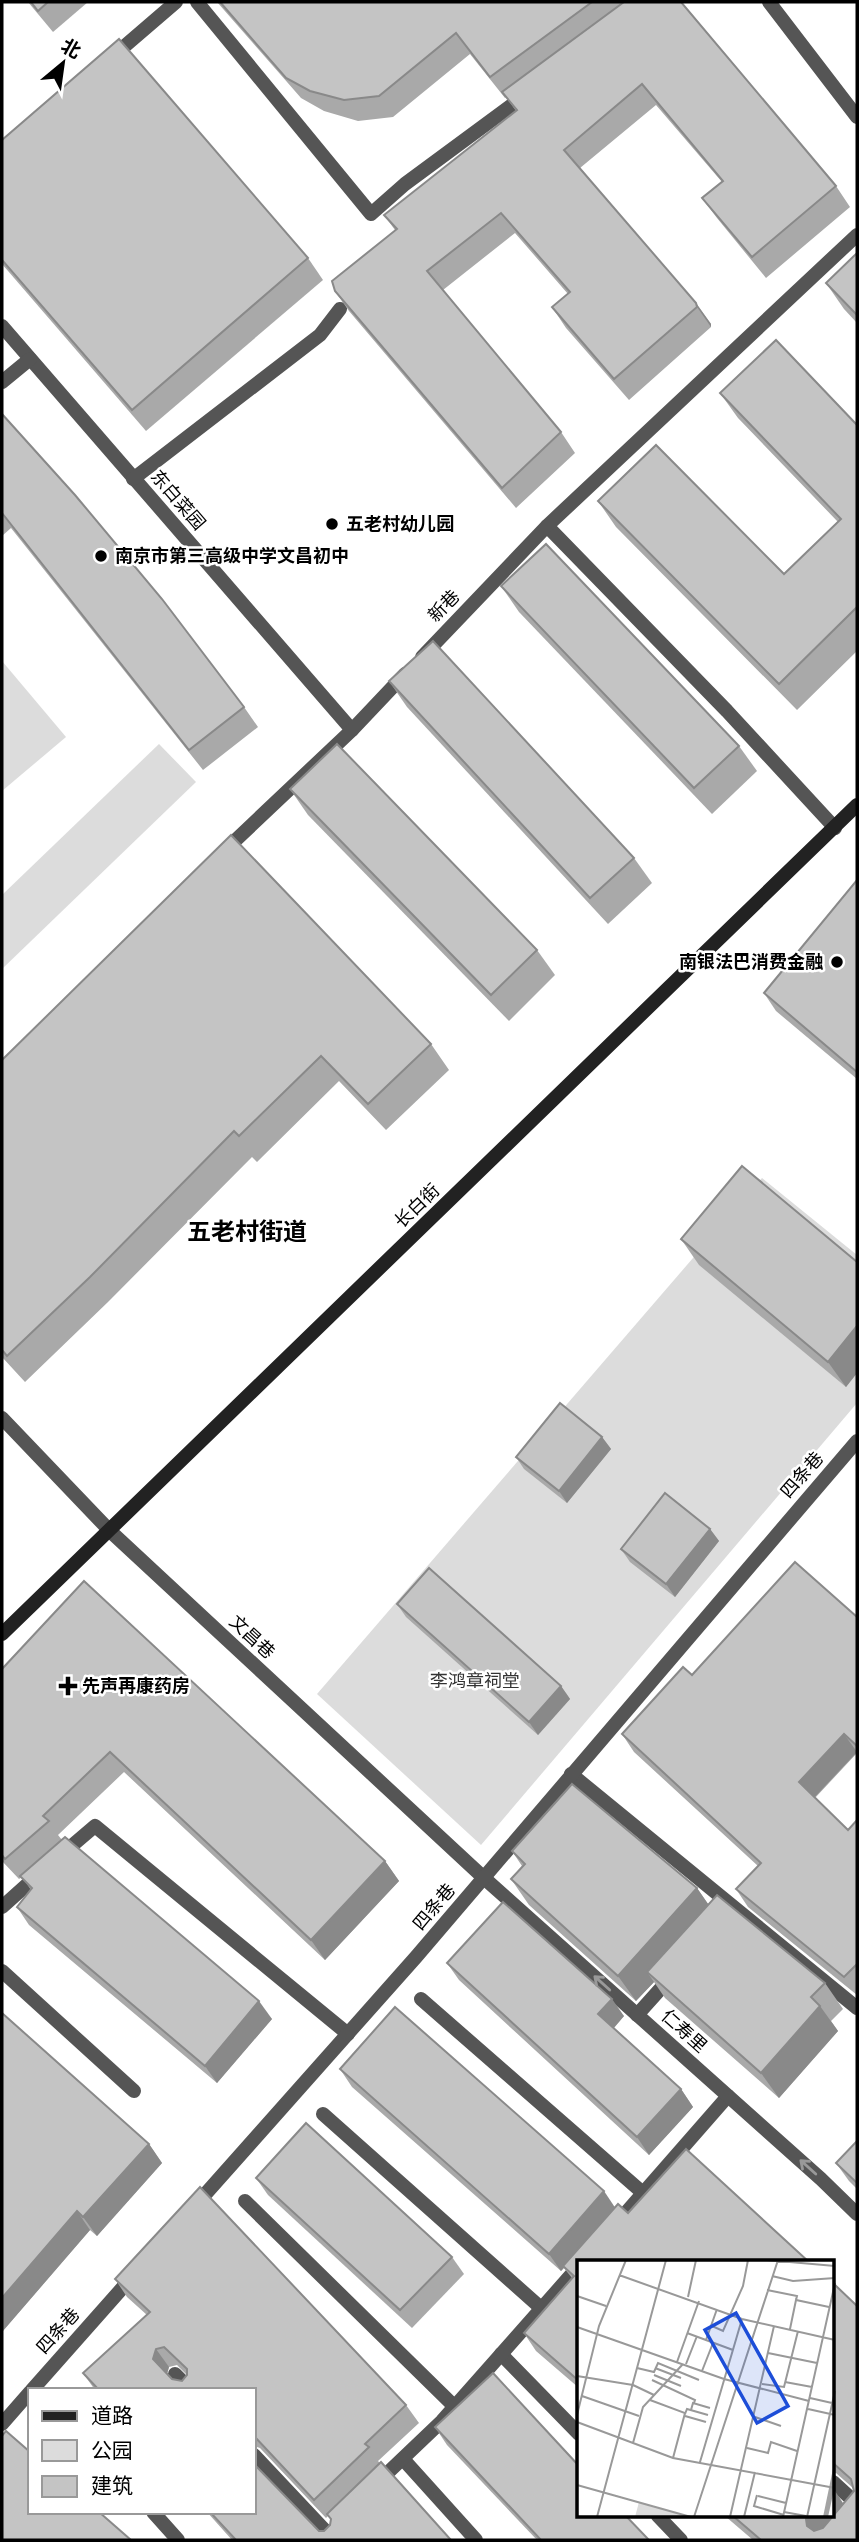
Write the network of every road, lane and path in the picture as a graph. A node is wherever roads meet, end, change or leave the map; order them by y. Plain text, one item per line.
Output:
1 (176, 2) edge
2 (197, 2) edge
3 (769, 2) edge
4 (104, 64) edge
5 (537, 86) edge
6 (857, 117) edge
7 (857, 235) edge
8 (340, 309) edge
9 (2, 326) edge
10 (30, 359) junction
11 (2, 382) edge
12 (133, 479) junction
13 (547, 526) junction
14 (352, 730) junction
15 (857, 806) edge
16 (835, 828) junction
17 (216, 860) edge
18 (2, 1418) edge
19 (857, 1441) edge
20 (110, 1531) junction
21 (2, 1634) edge
22 (571, 1774) junction
23 (484, 1878) junction
24 (2, 1906) edge
25 (681, 1966) edge
26 (2, 1972) edge
27 (421, 1999) dead end
28 (857, 2008) edge
29 (637, 2015) junction
30 (348, 2034) junction
31 (134, 2091) dead end
32 (728, 2096) junction
33 (323, 2114) dead end
34 (643, 2193) junction
35 (245, 2201) dead end
36 (857, 2214) edge
37 (184, 2219) edge
38 (608, 2233) edge
39 (577, 2268) edge
40 (138, 2270) edge
41 (541, 2308) junction
42 (502, 2354) junction
43 (175, 2374) edge
44 (37, 2388) edge
45 (189, 2388) edge
46 (28, 2397) edge
47 (455, 2407) junction
48 (2, 2424) edge
49 (577, 2432) edge
50 (256, 2457) edge
51 (403, 2459) junction
52 (834, 2483) edge
53 (365, 2495) edge
54 (855, 2509) edge
55 (155, 2514) edge
56 (660, 2518) edge
57 (332, 2531) edge
58 (178, 2540) edge
59 (476, 2540) edge
60 (681, 2540) edge

1 - 4 street
2 - 5 street
3 - 6 street
7 - 13 street, 新巷
8 - 12 street
9 - 10 street, 东白菜园
10 - 11 street
10 - 12 street, 东白菜园
12 - 14 street, 东白菜园
13 - 14 street, 新巷
13 - 16 street
14 - 17 street, 新巷
15 - 16 street, 长白街
16 - 20 street, 长白街
18 - 20 street, 文昌巷
19 - 22 street, 四条巷
20 - 21 street, 长白街
20 - 23 street, 文昌巷
22 - 23 street, 四条巷
22 - 28 street
29 -> 23 street, 仁寿里
23 - 30 street, 四条巷
24 - 30 street
25 - 29 street
26 - 31 street
27 - 34 street
29 - 32 street, 仁寿里
30 - 37 street, 四条巷
32 - 34 street
36 -> 32 street, 仁寿里
33 - 41 street
34 - 38 street
35 - 47 street
39 - 41 street
40 - 44 street, 四条巷
41 - 42 street
42 - 47 street
42 - 49 street
43 - 45 street
46 - 48 street, 四条巷
47 - 51 street
50 - 57 street
51 - 53 street
51 - 59 street
52 - 54 street
55 - 58 street
56 - 60 street

